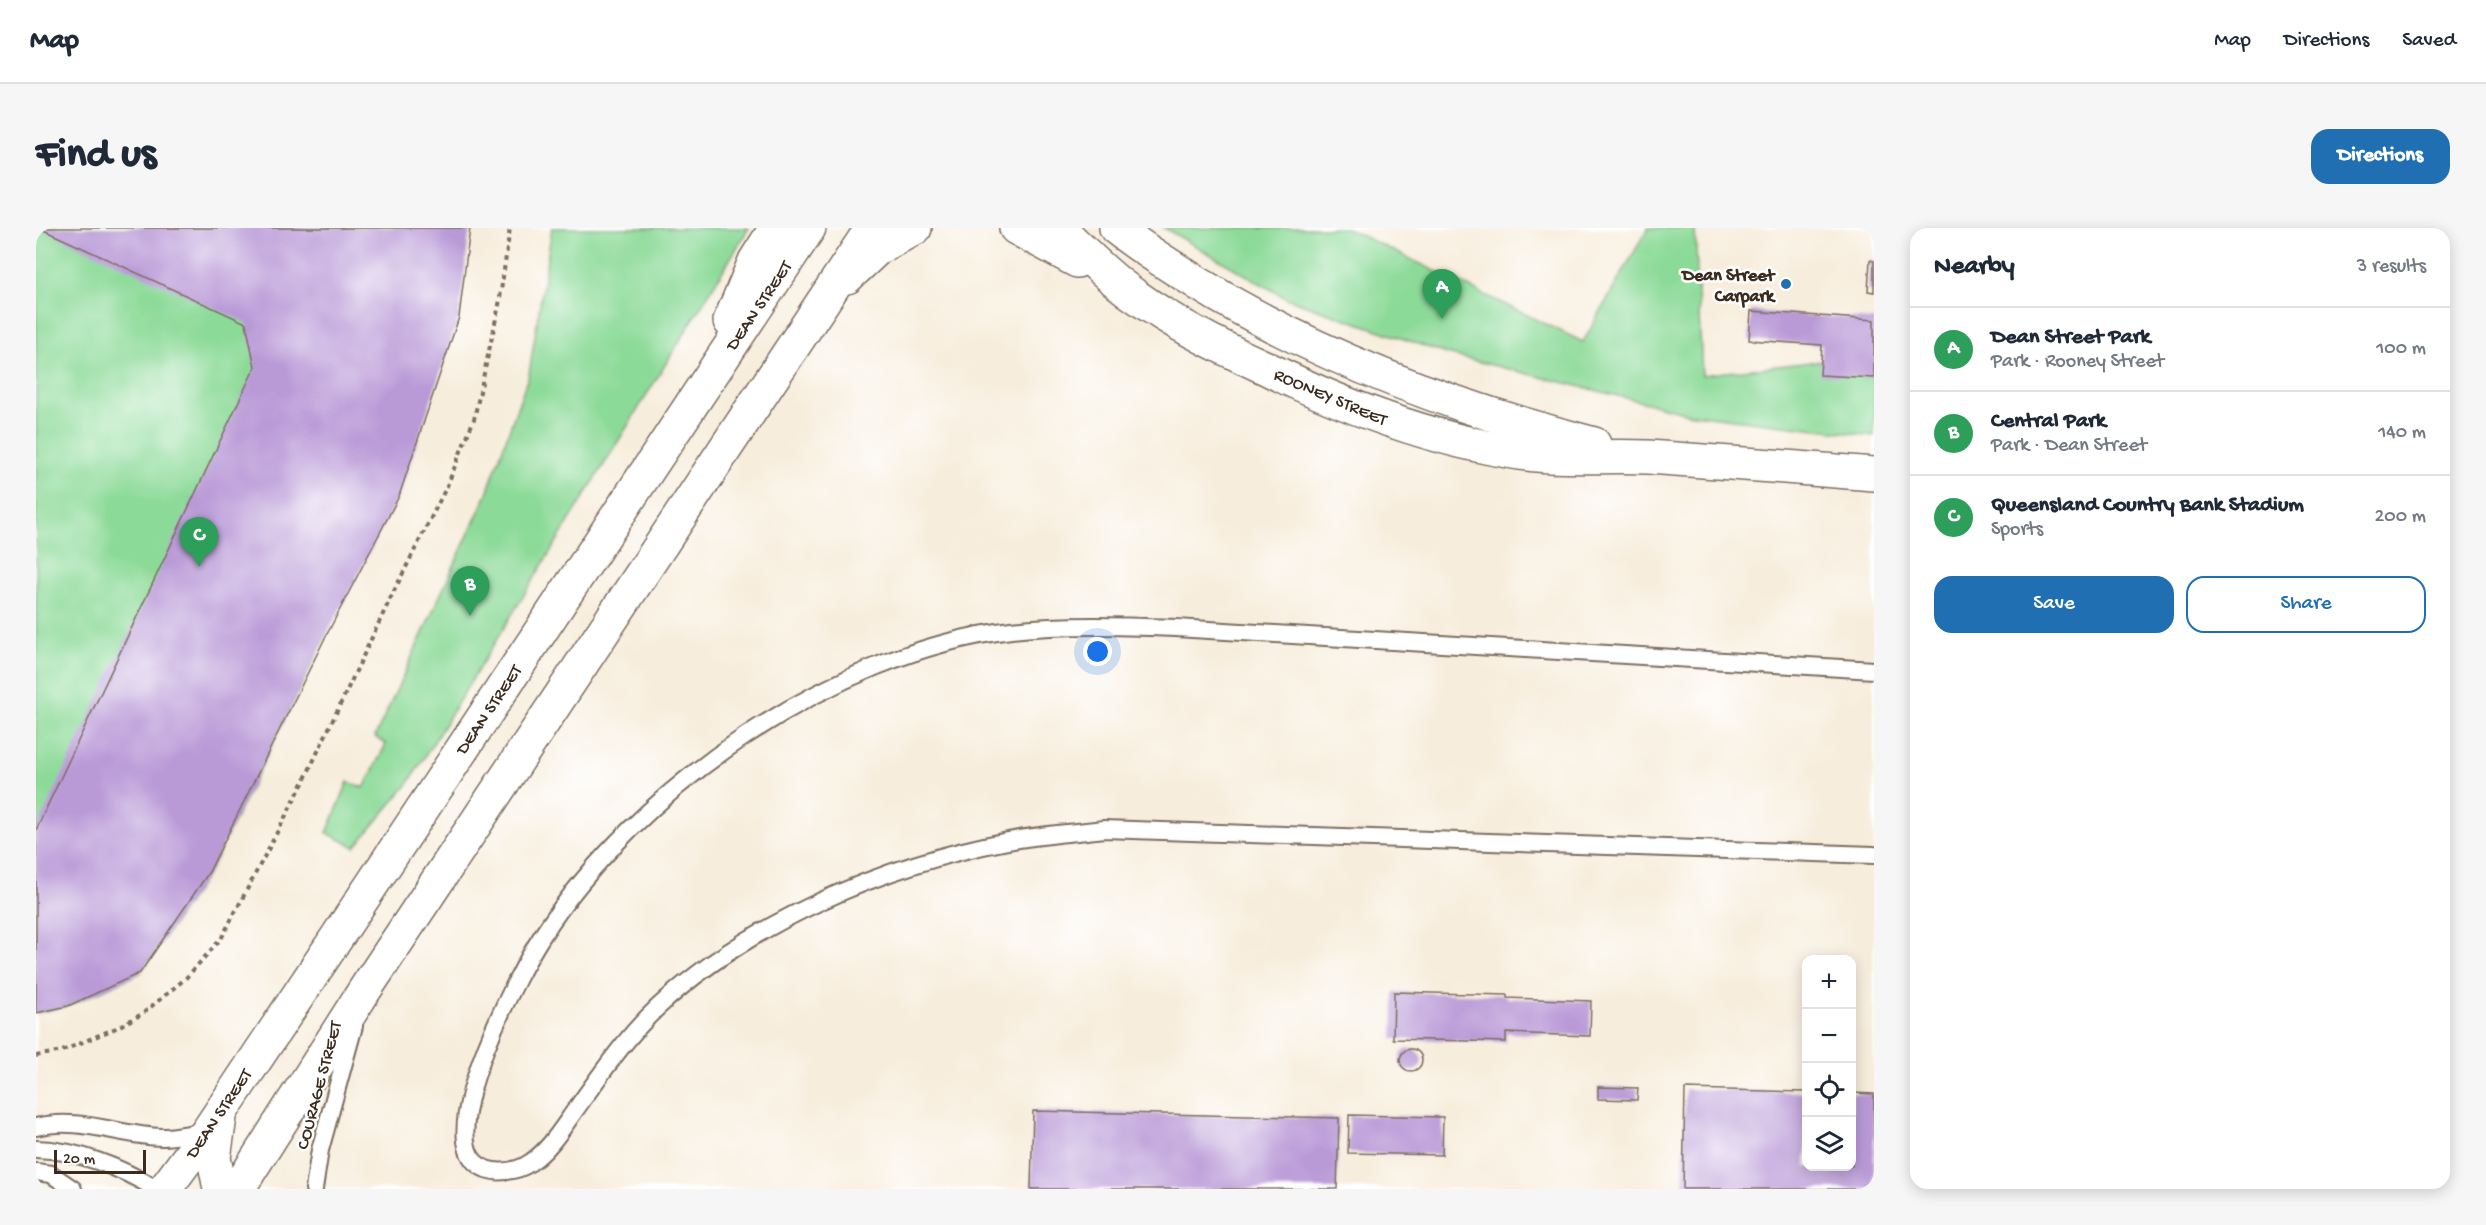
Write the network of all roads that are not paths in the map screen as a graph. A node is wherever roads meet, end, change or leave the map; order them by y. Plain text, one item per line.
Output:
1 (776, 228) edge
2 (809, 228) edge
3 (872, 228) edge
4 (915, 228) edge
5 (1016, 228) edge
6 (1059, 228) edge
7 (1116, 228) edge
8 (1116, 282) junction
9 (820, 308) junction
10 (1347, 362) junction
11 (700, 392) junction
12 (1330, 398) junction
13 (1645, 457) junction
14 (1874, 474) edge
15 (1874, 670) edge
16 (1874, 855) edge
17 (364, 991) junction
18 (216, 1117) junction
19 (36, 1127) edge
20 (36, 1149) edge
21 (36, 1172) edge
22 (228, 1187) edge
23 (72, 1189) edge
24 (156, 1189) edge
25 (165, 1189) edge
26 (314, 1189) edge

1 - 11 main road
2 - 11 main road, DEAN STREET
3 - 9 main road
4 - 9 main road
5 - 8 main road
6 - 8 main road, ROONEY STREET
7 - 10 main road, ROONEY STREET
8 - 12 main road, ROONEY STREET
9 - 17 main road
10 - 12 main road
10 - 13 main road, ROONEY STREET
11 - 18 main road, DEAN STREET
12 - 13 main road, ROONEY STREET
13 - 14 main road, ROONEY STREET
15 - 16 lane
17 - 22 main road
17 - 26 lane, COURAGE STREET
18 - 19 lane
18 - 22 main road
18 - 25 main road, DEAN STREET
20 - 24 lane
21 - 23 lane

